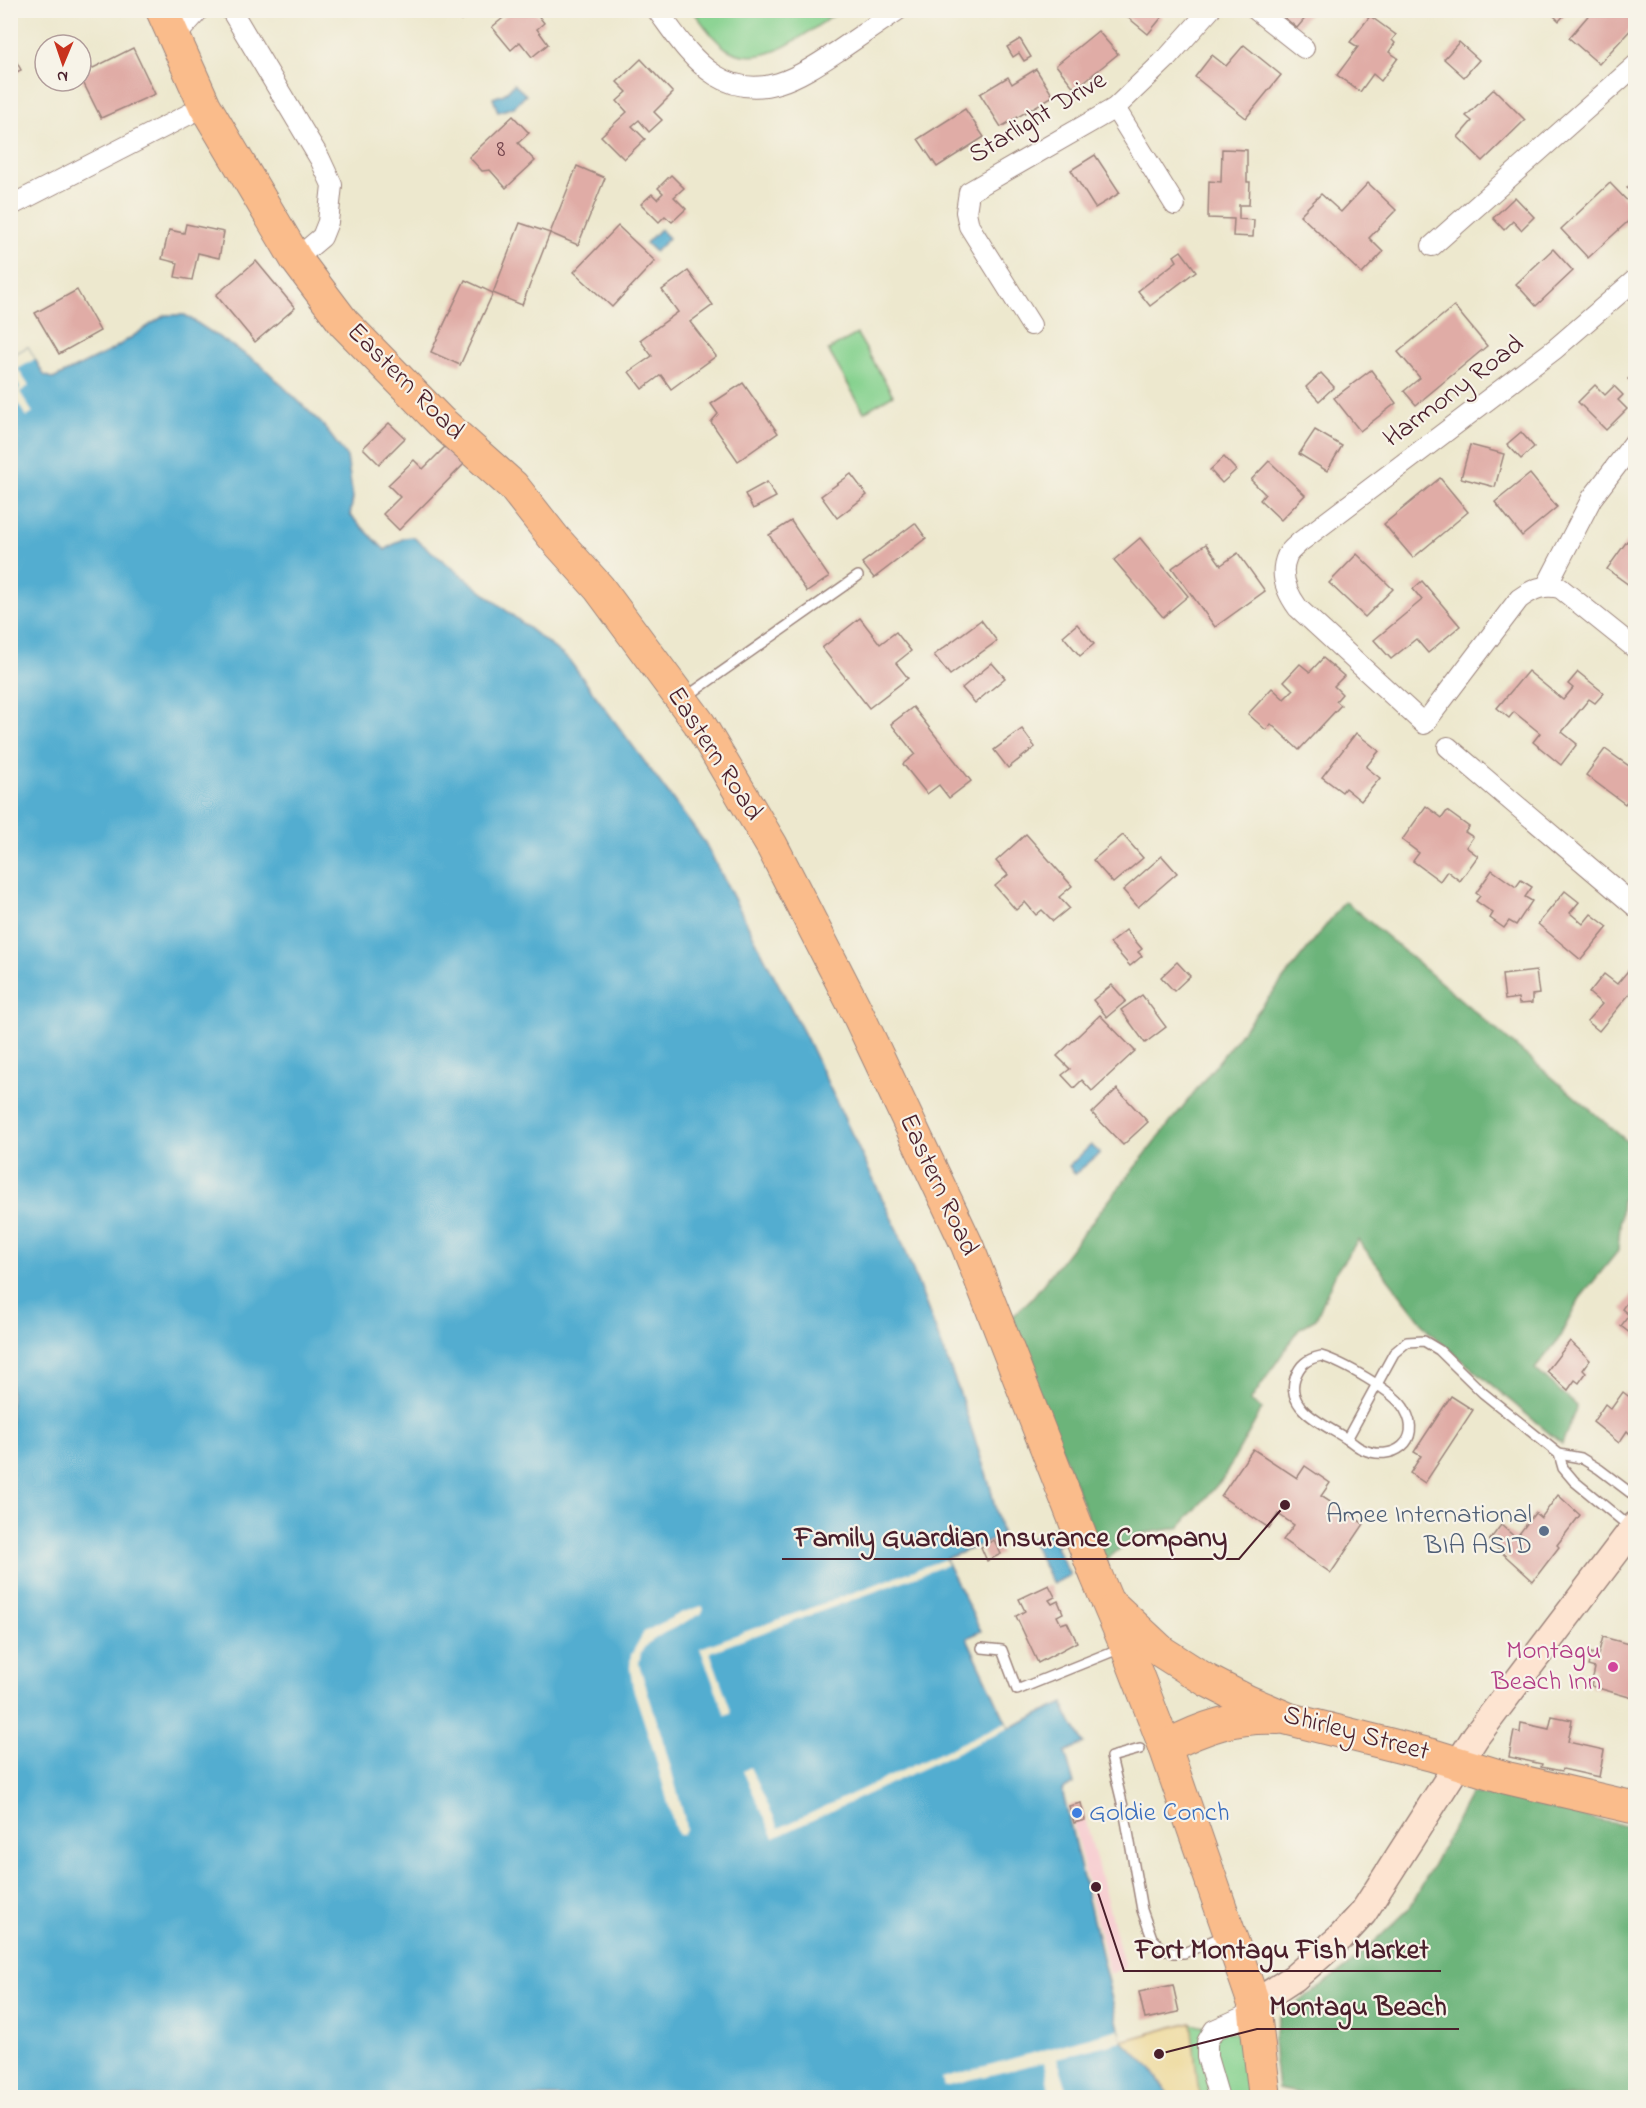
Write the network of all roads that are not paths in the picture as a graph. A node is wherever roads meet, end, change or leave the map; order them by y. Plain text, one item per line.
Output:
1 (199, 10) edge
2 (231, 10) edge
3 (657, 10) edge
4 (898, 10) edge
5 (1210, 10) edge
6 (1256, 10) edge
7 (168, 24) edge
8 (1304, 48) dead end
9 (1635, 65) edge
10 (206, 106) junction
11 (1115, 108) junction
12 (1175, 205) dead end
13 (10, 206) edge
14 (1432, 246) dead end
15 (296, 259) junction
16 (1635, 279) edge
17 (1031, 325) dead end
18 (1635, 440) edge
19 (858, 576) dead end
20 (1547, 585) junction
21 (1635, 649) edge
22 (681, 700) junction
23 (1448, 747) dead end
24 (1635, 907) edge
25 (1376, 1385) junction
26 (1347, 1439) junction
27 (1559, 1454) junction
28 (1635, 1497) edge
29 (1632, 1533) edge
30 (1106, 1599) junction
31 (1126, 1646) junction
32 (982, 1648) dead end
33 (1289, 1719) junction
34 (1153, 1748) junction
35 (1458, 1762) junction
36 (1635, 1808) edge
37 (1228, 1934) junction
38 (1254, 2004) junction
39 (1219, 2097) edge
40 (1265, 2097) edge

1 - 7 street
2 - 15 street
3 - 4 street
5 - 11 street, Starlight Drive
6 - 8 street
7 - 10 highway, Eastern Road
9 - 14 street
10 - 13 street
10 - 15 highway, Eastern Road
11 - 12 street
11 - 17 street, Starlight Drive
15 - 22 highway, Eastern Road
16 - 20 street, Harmony Road
18 - 20 street
19 - 22 lane
20 - 21 street
22 - 30 highway, Eastern Road
23 - 24 street
25 - 26 lane
25 - 26 lane
25 - 26 lane
25 - 27 lane
27 - 28 lane
27 - 29 lane
29 - 35 main road
30 - 31 highway, Eastern Road
30 - 33 highway, Shirley Street
31 - 32 lane
31 - 34 highway, Eastern Road
33 - 34 highway
33 - 35 highway, Shirley Street
34 - 37 highway, Eastern Road
34 - 37 lane
35 - 36 highway, Shirley Street
35 - 38 main road
37 - 38 highway, Eastern Road
38 - 39 street
38 - 40 highway, Eastern Road

